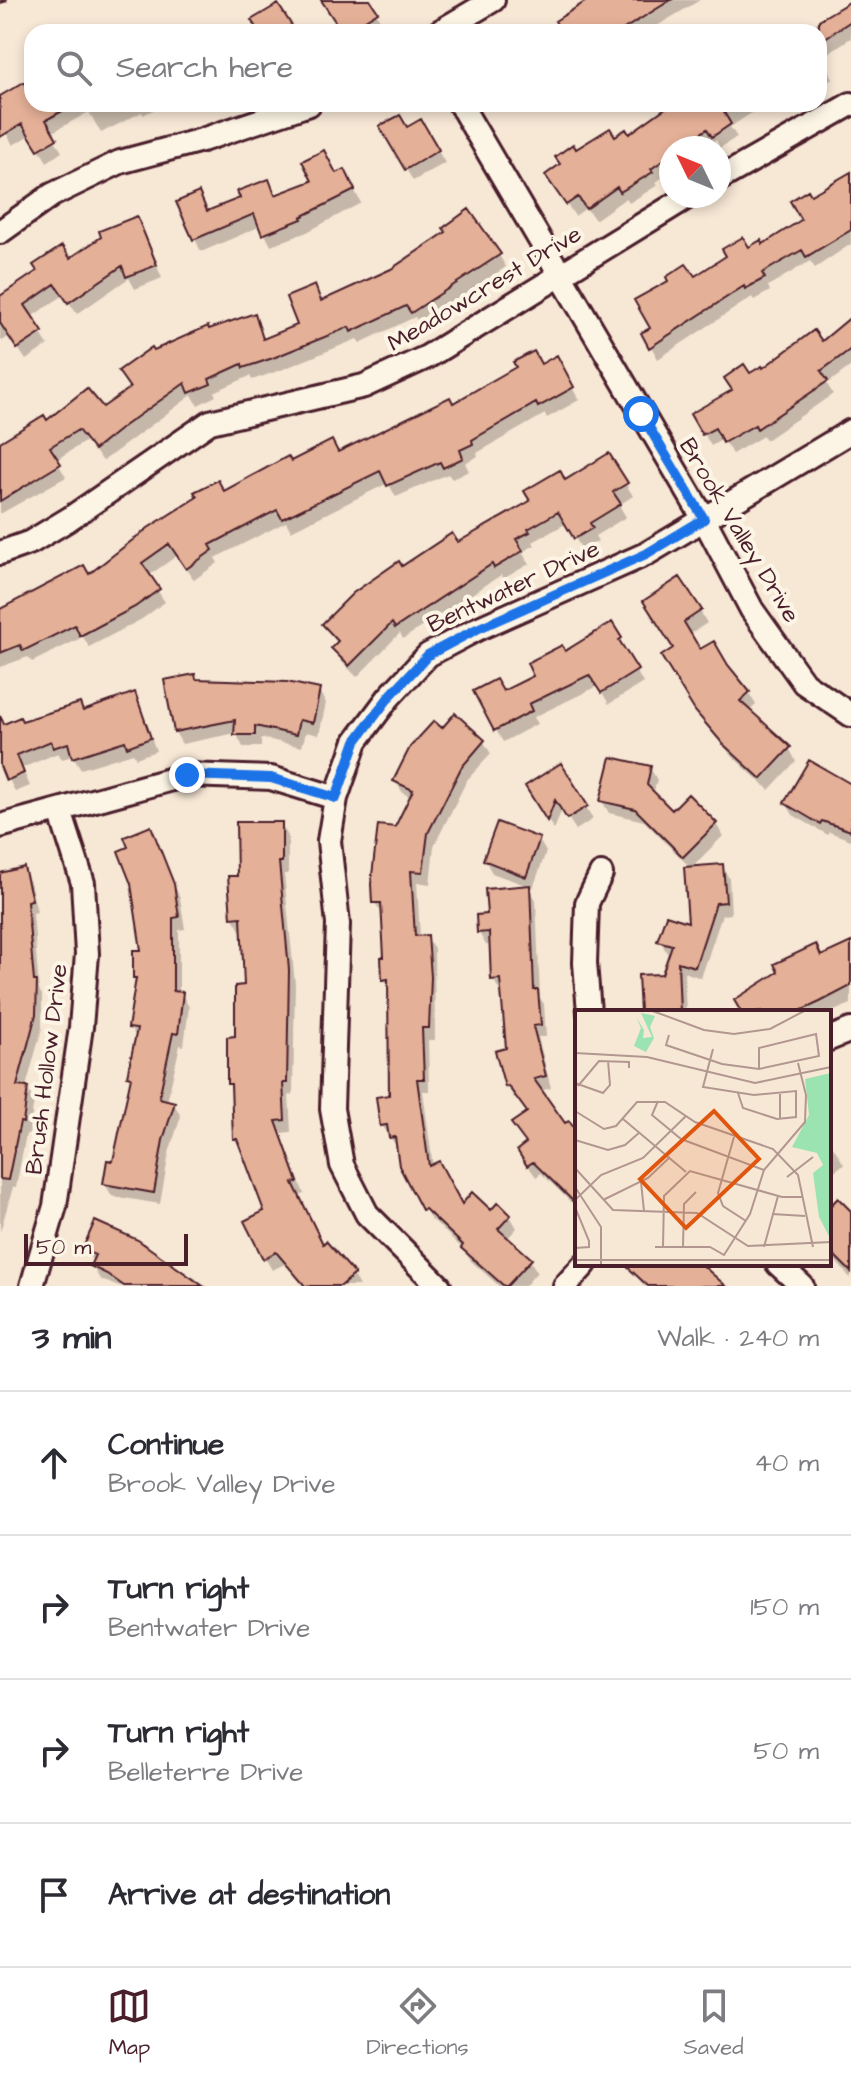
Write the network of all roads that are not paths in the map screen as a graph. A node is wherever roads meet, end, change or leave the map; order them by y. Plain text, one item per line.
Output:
1 (493, 0) edge
2 (452, 24) edge
3 (851, 104) edge
4 (285, 112) edge
5 (465, 112) edge
6 (731, 172) edge
7 (669, 208) edge
8 (0, 232) edge
9 (558, 275) junction
10 (851, 431) edge
11 (704, 519) junction
12 (0, 553) edge
13 (851, 715) edge
14 (336, 798) junction
15 (60, 811) junction
16 (0, 826) edge
17 (601, 874) dead end
18 (589, 1010) edge
19 (851, 1030) edge
20 (831, 1038) edge
21 (583, 1266) edge
22 (780, 1266) edge
23 (32, 1286) edge
24 (439, 1286) edge
25 (565, 1286) edge
26 (802, 1286) edge

1 - 2 street
3 - 6 street
4 - 8 street
5 - 9 street, Brook Valley Drive
7 - 9 street, Meadowcrest Drive
9 - 11 street, Brook Valley Drive
9 - 12 street, Meadowcrest Drive
10 - 11 street, Bentwater Drive
11 - 13 street, Brook Valley Drive
11 - 14 street, Bentwater Drive
14 - 15 street
14 - 24 street, Bentwater Drive
15 - 16 street
15 - 23 street, Brush Hollow Drive
17 - 18 street
19 - 20 street
21 - 25 street
22 - 26 street

